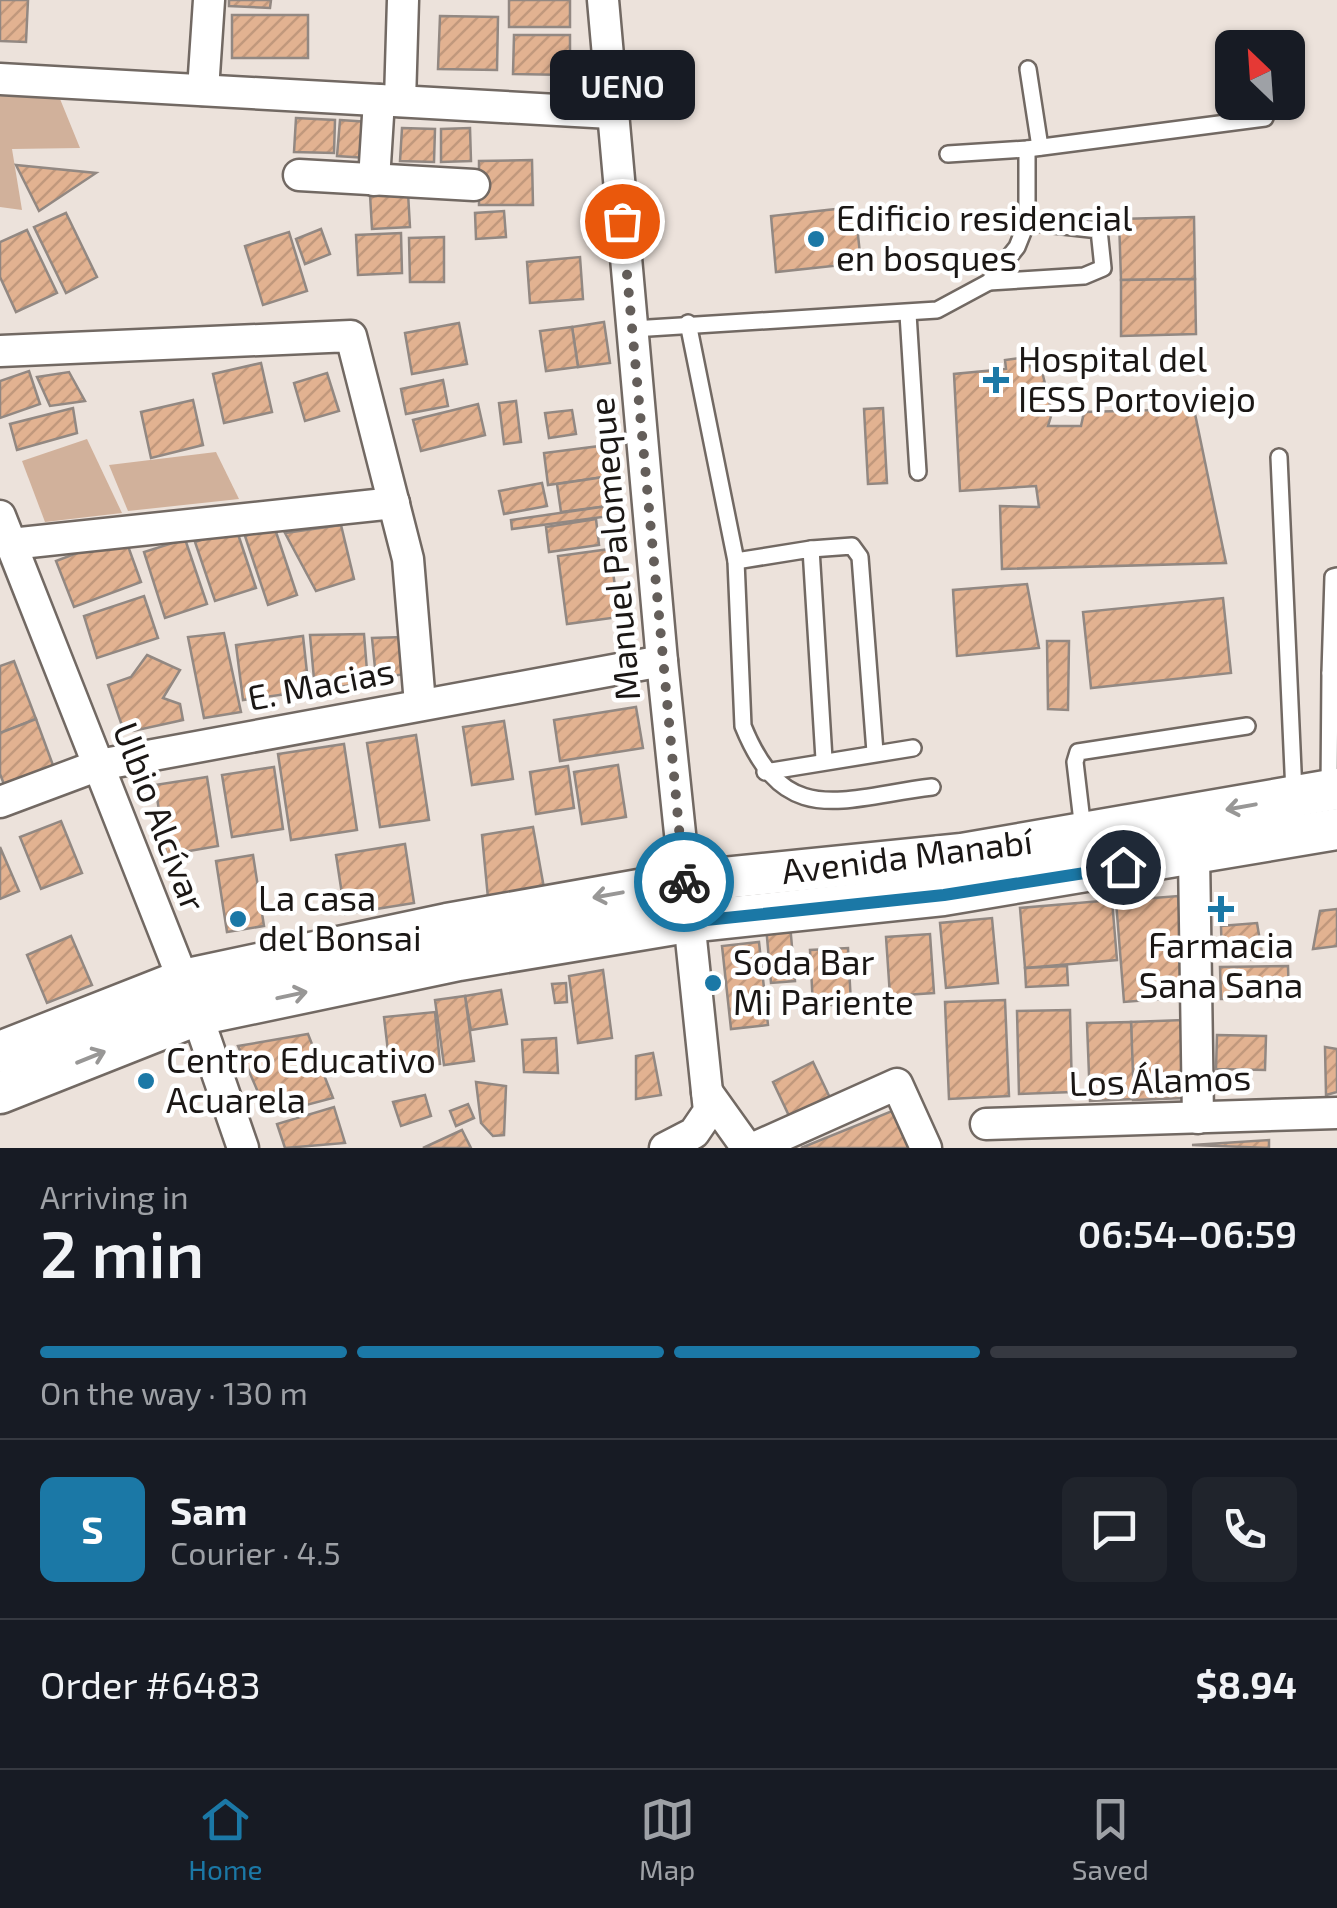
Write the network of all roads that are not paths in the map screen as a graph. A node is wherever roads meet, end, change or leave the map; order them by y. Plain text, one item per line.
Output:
1 (208, 0) edge
2 (403, 0) edge
3 (603, 0) edge
4 (1028, 69) dead end
5 (0, 80) edge
6 (204, 90) junction
7 (389, 100) junction
8 (611, 113) junction
9 (1250, 120) edge
10 (1033, 148) junction
11 (948, 154) dead end
12 (299, 175) dead end
13 (374, 180) junction
14 (474, 186) dead end
15 (1028, 222) junction
16 (988, 282) junction
17 (908, 314) junction
18 (688, 324) junction
19 (633, 329) junction
20 (0, 351) edge
21 (1279, 457) dead end
22 (918, 472) dead end
23 (394, 503) junction
24 (5, 530) edge
25 (811, 549) junction
26 (736, 561) junction
27 (1337, 576) edge
28 (662, 662) junction
29 (1335, 671) edge
30 (420, 704) junction
31 (1247, 726) dead end
32 (913, 748) dead end
33 (875, 752) junction
34 (824, 758) junction
35 (99, 764) junction
36 (766, 772) junction
37 (932, 787) dead end
38 (0, 802) edge
39 (1321, 812) edge
40 (1084, 834) junction
41 (1194, 855) junction
42 (684, 882) junction
43 (687, 922) junction
44 (190, 998) junction
45 (0, 1052) edge
46 (707, 1092) junction
47 (0, 1093) edge
48 (1337, 1113) edge
49 (1198, 1118) junction
50 (986, 1124) dead end
51 (243, 1148) edge
52 (665, 1148) edge
53 (750, 1148) edge
54 (926, 1148) edge

1 - 6 street
2 - 7 street
3 - 8 street, Manuel Palomeque
4 - 10 lane
5 - 6 street
6 - 7 street
7 - 8 street
7 - 13 street
8 - 19 street, Manuel Palomeque
9 - 10 lane
10 - 11 lane
10 - 15 lane
12 - 13 street
13 - 14 street
15 - 16 lane
15 - 16 lane
16 - 17 lane
17 - 18 lane
17 - 22 lane
18 - 19 lane
18 - 26 lane
19 - 28 street, Manuel Palomeque
20 - 23 street
21 - 39 lane
23 - 24 street
23 - 30 street
24 - 35 street, Ulbio Alcívar
25 - 26 lane
25 - 33 lane
25 - 34 lane
26 - 36 lane
27 - 29 lane
28 - 30 street, E. Macias
28 - 42 street, Manuel Palomeque
29 - 39 lane
30 - 35 street, E. Macias
31 - 40 lane
32 - 33 lane
33 - 34 lane
34 - 36 lane
35 - 38 street, E. Macias
35 - 44 street, Ulbio Alcívar
36 - 37 lane
39 -> 40 main road, Avenida Manabí
39 - 41 main road, Avenida Manabí
40 - 42 main road, Avenida Manabí
41 - 43 main road, Avenida Manabí
41 - 49 street
42 - 43 street, Manuel Palomeque
42 -> 44 main road, Avenida Manabí
44 -> 43 main road, Avenida Manabí
43 - 46 street, Manuel Palomeque
44 - 45 main road
47 -> 44 main road
44 - 51 street, Ulbio Alcívar
46 - 52 street
46 - 53 street
48 - 49 street, Los Álamos
49 - 50 street, Los Álamos
53 - 54 street

